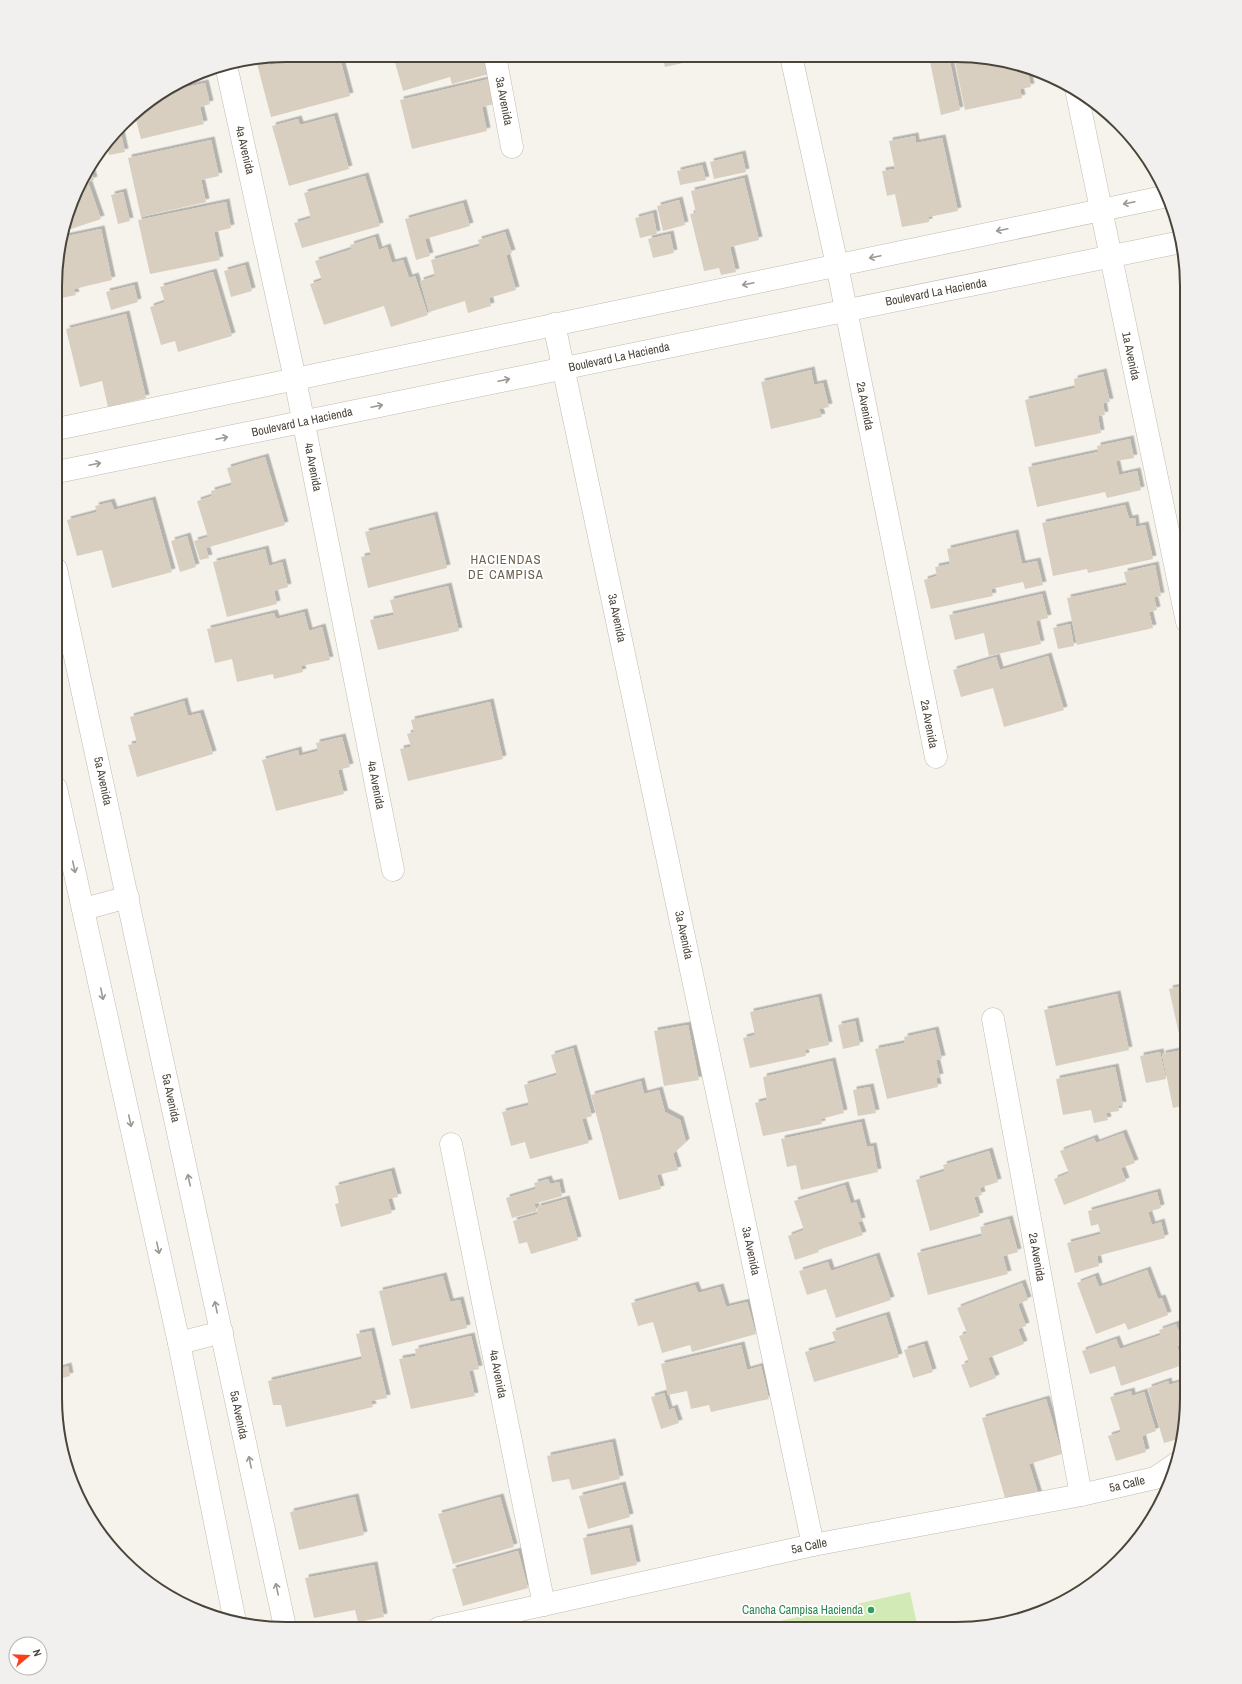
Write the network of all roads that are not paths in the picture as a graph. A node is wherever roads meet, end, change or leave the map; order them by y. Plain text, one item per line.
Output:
1 (496, 62) edge
2 (792, 62) edge
3 (227, 70) edge
4 (1078, 98) edge
5 (512, 146) dead end
6 (1162, 197) edge
7 (1101, 209) junction
8 (1176, 243) edge
9 (1110, 256) junction
10 (837, 265) junction
11 (846, 310) junction
12 (554, 324) junction
13 (564, 368) junction
14 (295, 379) junction
15 (303, 422) junction
16 (62, 428) edge
17 (62, 471) edge
18 (1180, 589) edge
19 (62, 596) edge
20 (936, 757) dead end
21 (62, 814) edge
22 (394, 870) dead end
23 (128, 897) junction
24 (84, 909) junction
25 (993, 1019) dead end
26 (451, 1144) dead end
27 (222, 1332) junction
28 (180, 1343) junction
29 (1168, 1469) edge
30 (1081, 1495) junction
31 (813, 1545) junction
32 (544, 1605) junction
33 (234, 1616) edge
34 (284, 1622) edge
35 (466, 1622) edge

1 - 5 street, 3a Avenida
2 - 10 street, 2a Avenida
3 - 14 street, 4a Avenida
4 - 7 street, 1a Avenida
6 -> 7 street
7 - 9 street, 1a Avenida
7 -> 10 street
8 - 9 street, Boulevard La Hacienda
9 - 11 street, Boulevard La Hacienda
9 - 18 street, 1a Avenida
10 - 11 street, 2a Avenida
10 -> 12 street
11 - 13 street, Boulevard La Hacienda
11 - 20 street, 2a Avenida
12 - 13 street, 3a Avenida
12 - 14 street
15 -> 13 street, Boulevard La Hacienda
13 - 31 street, 3a Avenida
14 - 15 street, 4a Avenida
14 - 16 street
17 -> 15 street, Boulevard La Hacienda
15 - 22 street, 4a Avenida
19 - 23 street, 5a Avenida
21 -> 24 street
23 - 24 street
27 -> 23 street, 5a Avenida
24 -> 28 street
25 - 30 street, 2a Avenida
26 - 32 street, 4a Avenida
27 - 28 street
34 -> 27 street, 5a Avenida
28 - 33 street
29 - 30 street, 5a Calle
30 - 31 street, 5a Calle
31 - 32 street, 5a Calle
32 - 35 street, 5a Calle

